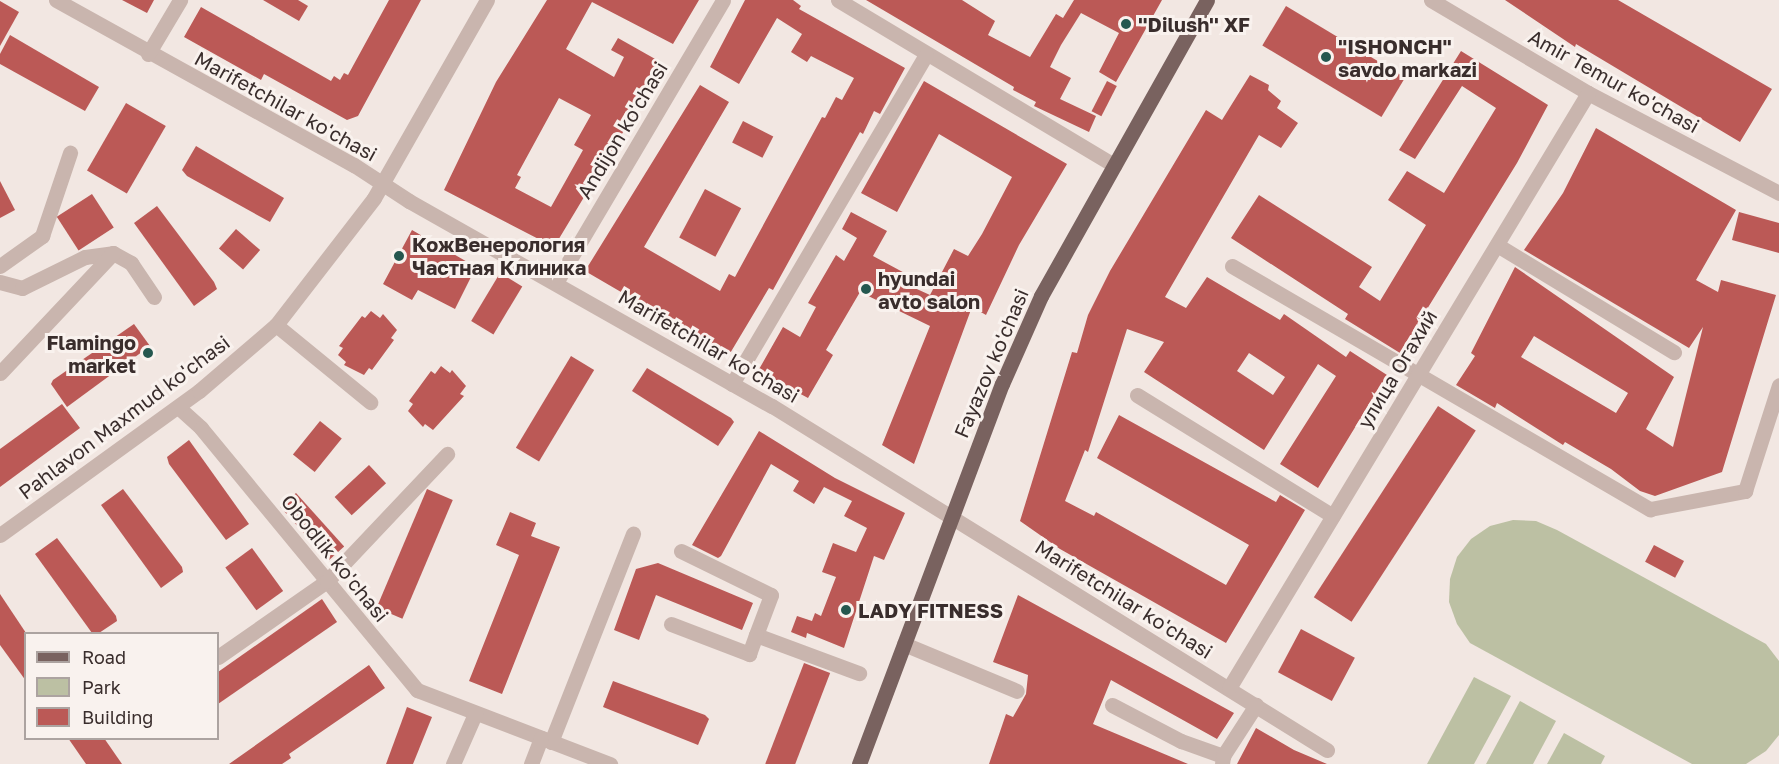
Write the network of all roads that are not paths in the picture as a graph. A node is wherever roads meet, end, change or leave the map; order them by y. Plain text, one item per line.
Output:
1 (56, 0) edge
2 (180, 0) edge
3 (487, 0) edge
4 (723, 0) edge
5 (838, 0) edge
6 (1207, 0) edge
7 (1431, 0) edge
8 (148, 54) junction
9 (926, 55) junction
10 (1587, 93) junction
11 (70, 153) dead end
12 (1114, 165) junction
13 (382, 183) junction
14 (1779, 193) edge
15 (1497, 245) junction
16 (113, 253) junction
17 (0, 266) edge
18 (1232, 266) dead end
19 (557, 281) junction
20 (0, 282) edge
21 (154, 297) dead end
22 (276, 325) junction
23 (1674, 352) dead end
24 (0, 373) edge
25 (1417, 377) junction
26 (732, 384) junction
27 (1779, 385) edge
28 (1137, 395) dead end
29 (370, 402) dead end
30 (178, 407) junction
31 (447, 454) dead end
32 (1333, 516) junction
33 (952, 517) junction
34 (633, 534) dead end
35 (0, 535) edge
36 (681, 551) dead end
37 (327, 581) junction
38 (671, 624) dead end
39 (756, 635) junction
40 (904, 644) junction
41 (219, 656) edge
42 (859, 673) dead end
43 (1229, 688) junction
44 (1017, 691) dead end
45 (1112, 705) dead end
46 (1256, 705) junction
47 (475, 714) junction
48 (546, 740) junction
49 (1327, 750) dead end
50 (1222, 760) edge
51 (453, 764) edge
52 (531, 764) edge
53 (610, 764) edge
54 (859, 764) edge

1 - 8 street, Marifetchilar ko'chasi
2 - 8 street
3 - 13 street, Pahlavon Maxmud ko'chasi
4 - 19 street, Andijon ko'chasi
5 - 9 street
6 - 12 main road, Fayazov ko'chasi
7 - 10 street, Amir Temur ko'chasi
8 - 13 street, Marifetchilar ko'chasi
9 - 12 street
9 - 26 street
10 - 14 street, Amir Temur ko'chasi
10 - 15 street, улица Огахий
11 - 17 street
12 - 33 main road, Fayazov ko'chasi
13 - 19 street, Marifetchilar ko'chasi
13 - 22 street, Pahlavon Maxmud ko'chasi
15 - 23 street
15 - 25 street, улица Огахий
16 - 20 street
16 - 21 street
16 - 24 street
18 - 25 street
19 - 26 street, Marifetchilar ko'chasi
22 - 29 street
22 - 30 street, Pahlavon Maxmud ko'chasi
25 - 27 street
25 - 32 street, улица Огахий
26 - 33 street, Marifetchilar ko'chasi
28 - 32 street
30 - 35 street, Pahlavon Maxmud ko'chasi
30 - 37 street, Obodlik ko'chasi
31 - 37 street
32 - 43 street, улица Огахий
33 - 40 main road, Fayazov ko'chasi
33 - 43 street, Marifetchilar ko'chasi
34 - 48 street
36 - 39 street
37 - 41 street
37 - 47 street, Obodlik ko'chasi
38 - 39 street
39 - 42 street
40 - 44 street
40 - 54 main road, Fayazov ko'chasi
43 - 46 street, Marifetchilar ko'chasi
45 - 50 street
46 - 49 street, Marifetchilar ko'chasi
46 - 50 street
47 - 48 street, Obodlik ko'chasi
47 - 51 street
48 - 52 street
48 - 53 street, Obodlik ko'chasi

